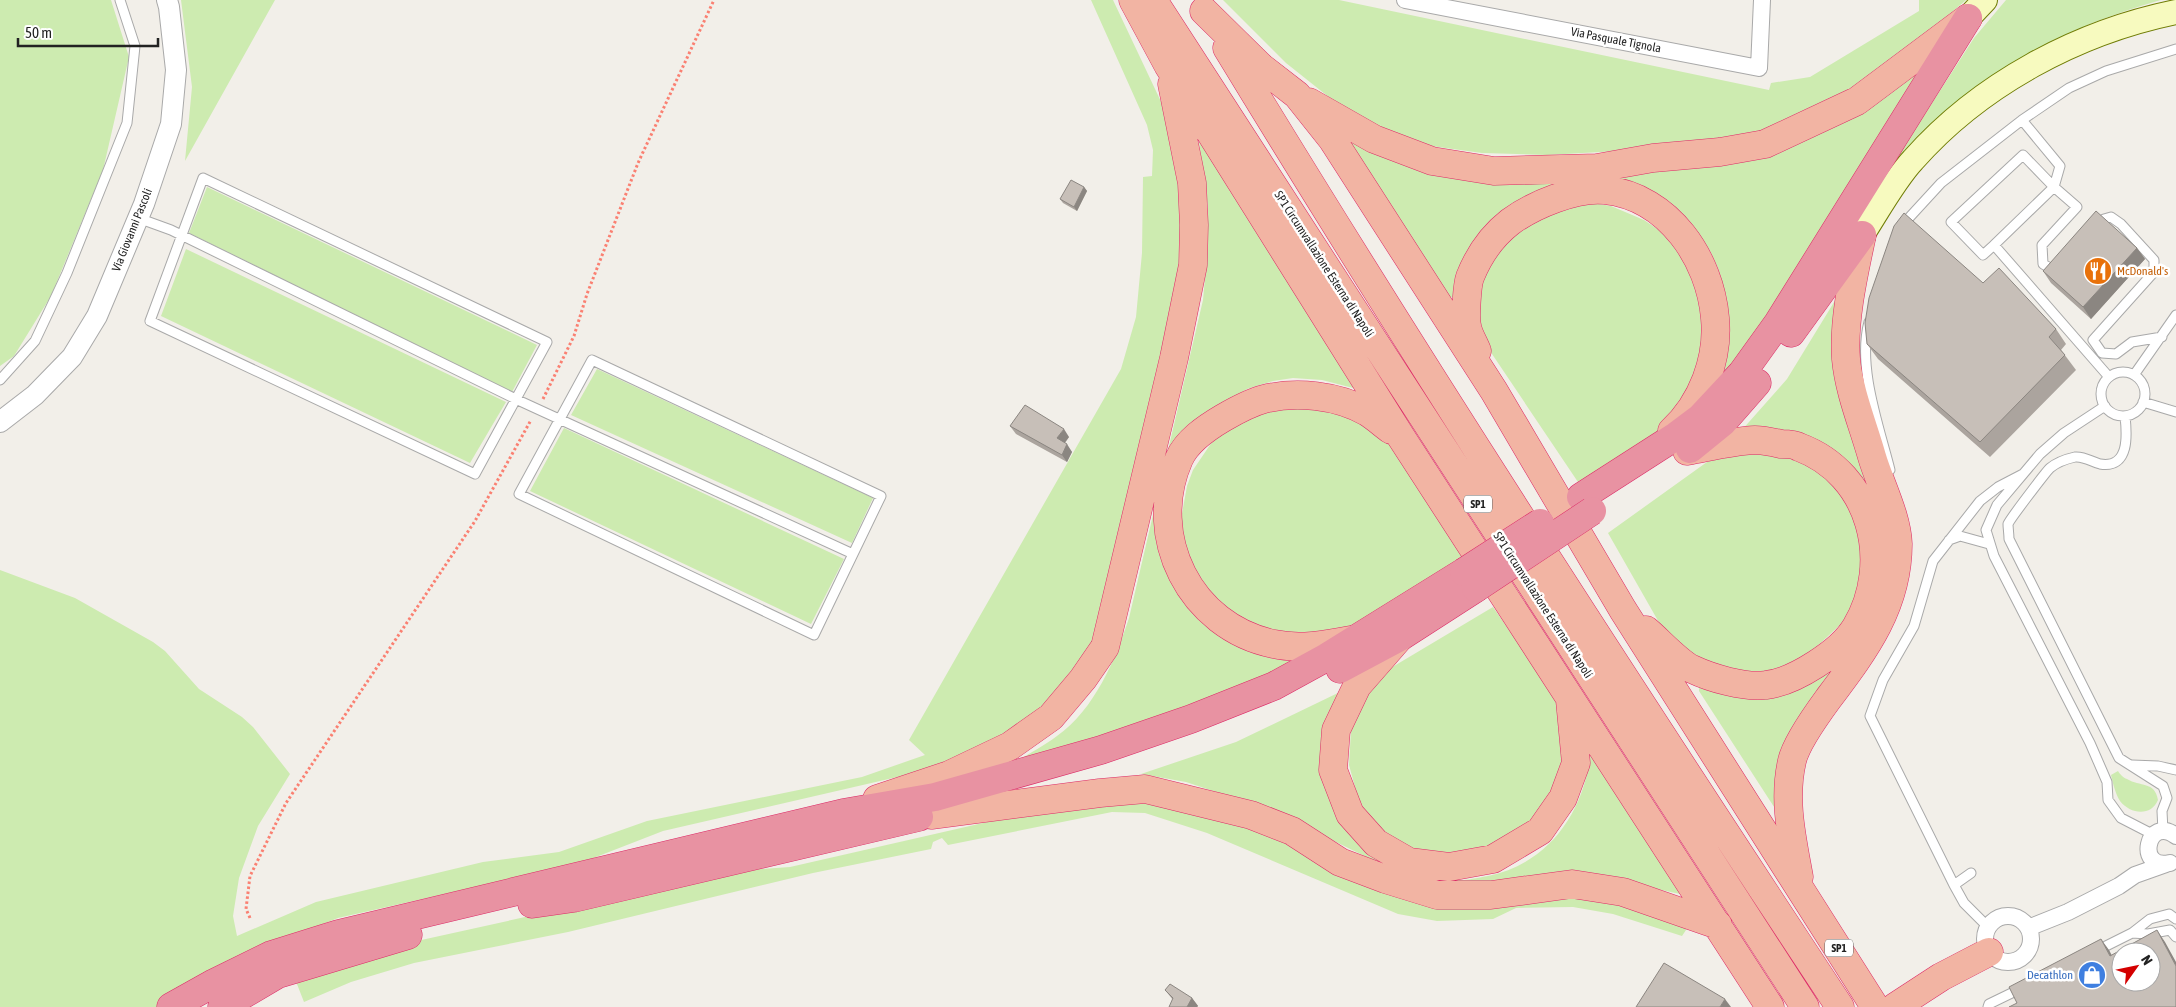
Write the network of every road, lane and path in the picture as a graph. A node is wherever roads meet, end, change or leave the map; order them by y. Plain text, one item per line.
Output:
1 (120, 0) edge
2 (167, 0) edge
3 (1405, 0) edge
4 (1762, 0) edge
5 (1146, 1) edge
6 (1201, 6) edge
7 (1976, 9) edge
8 (2176, 12) edge
9 (2176, 49) edge
10 (1168, 65) junction
11 (1296, 95) junction
12 (2022, 120) junction
13 (2054, 186) junction
14 (138, 218) junction
15 (2090, 234) edge
16 (1862, 235) junction
17 (1900, 235) edge
18 (182, 237) junction
19 (1994, 245) junction
20 (2064, 263) edge
21 (1872, 309) edge
22 (2176, 315) edge
23 (2162, 337) junction
24 (2134, 375) junction
25 (2109, 376) junction
26 (0, 380) edge
27 (1494, 391) junction
28 (515, 398) junction
29 (2143, 402) junction
30 (2104, 406) junction
31 (2176, 412) edge
32 (2125, 416) junction
33 (560, 420) junction
34 (0, 422) edge
35 (1401, 437) junction
36 (1687, 451) junction
37 (1646, 455) junction
38 (2023, 474) junction
39 (1893, 495) junction
40 (1587, 504) junction
41 (1949, 540) junction
42 (1989, 544) junction
43 (853, 554) junction
44 (1470, 580) junction
45 (1623, 610) junction
46 (1400, 637) junction
47 (1357, 639) junction
48 (1569, 696) junction
49 (2129, 765) junction
50 (2176, 770) edge
51 (843, 813) junction
52 (931, 815) junction
53 (2164, 834) edge
54 (2171, 862) edge
55 (1971, 873) dead end
56 (1954, 885) junction
57 (1802, 890) junction
58 (2176, 919) edge
59 (1718, 925) junction
60 (2028, 928) junction
61 (2132, 933) junction
62 (2176, 937) edge
63 (1989, 940) junction
64 (2088, 955) edge
65 (2034, 982) edge
66 (1905, 1001) edge
67 (171, 1007) edge
68 (222, 1007) edge
69 (1770, 1007) edge
70 (1804, 1007) edge
71 (1840, 1007) edge
72 (1875, 1007) edge
73 (1988, 1007) edge

1 - 26 lane
2 - 14 street, Via Giovanni Pascoli
3 - 4 street, Via Pasquale Tignola
5 - 10 highway
5 - 70 highway, SP1 Circumvallazione Esterna di Napoli / SP1
6 - 11 highway, SP1
6 - 71 highway, SP1
7 - 11 highway
7 - 37 highway
8 - 16 main road
9 - 12 lane
10 - 35 highway
10 - 51 highway
11 - 27 highway, SP1
12 - 13 lane
12 - 17 lane
13 - 19 lane
13 - 19 lane
13 - 20 lane
14 - 18 lane
14 - 34 street, Via Giovanni Pascoli
15 - 23 lane
16 - 36 highway
16 - 39 highway
18 - 28 lane
18 - 28 lane
18 - 28 lane
19 - 25 lane
21 - 39 lane
22 - 23 lane
23 - 24 lane
24 - 25 lane
24 - 29 lane
25 - 30 lane
27 - 37 highway
27 - 45 highway, SP1
28 - 33 lane
29 - 31 lane
29 - 32 lane
30 - 32 lane
30 - 38 lane
32 - 49 lane
33 - 43 lane
33 - 43 lane
33 - 43 lane
35 - 47 highway
35 - 48 highway, SP1
36 - 40 highway
36 - 45 highway
37 - 40 highway
38 - 41 lane
38 - 42 lane
39 - 57 highway
40 - 44 highway, bridge
41 - 42 lane
41 - 56 lane
42 - 53 lane
44 - 46 highway
44 - 47 highway
45 - 57 highway, SP1
46 - 48 highway
46 - 52 highway
47 - 51 highway
48 - 59 highway, SP1
49 - 50 lane
49 - 53 lane
51 - 67 highway
52 - 59 highway
52 - 68 highway
53 - 54 street
54 - 60 street
55 - 56 lane
56 - 63 lane
57 - 72 highway, SP1
58 - 61 lane
59 - 69 highway, SP1
60 - 63 street
60 - 63 street
61 - 62 lane
61 - 64 lane
63 - 66 highway
65 - 73 lane

